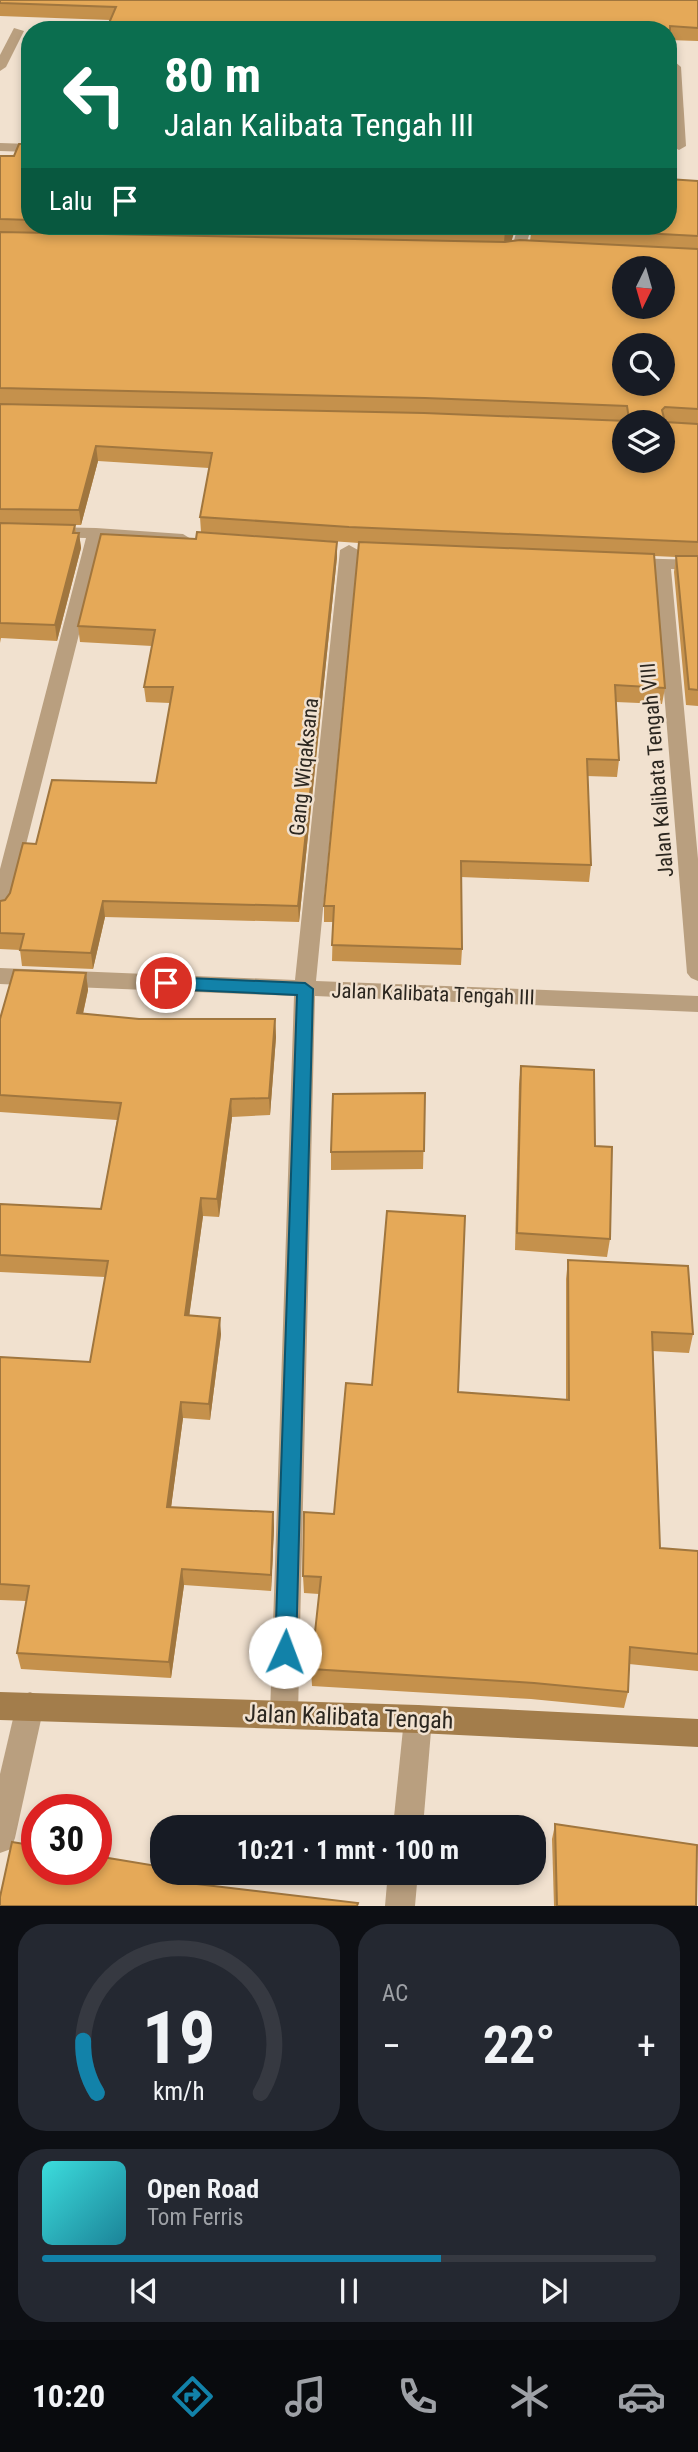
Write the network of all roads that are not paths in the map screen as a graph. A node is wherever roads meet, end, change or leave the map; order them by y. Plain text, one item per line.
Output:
1 (0, 30) edge
2 (21, 31) edge
3 (21, 36) edge
4 (0, 67) edge
5 (677, 106) edge
6 (679, 146) dead end
7 (0, 147) edge
8 (21, 148) edge
9 (526, 235) edge
10 (490, 250) edge
11 (0, 531) edge
12 (96, 533) junction
13 (202, 540) edge
14 (349, 550) edge
15 (608, 562) edge
16 (662, 564) junction
17 (698, 565) edge
18 (0, 908) edge
19 (698, 972) edge
20 (0, 976) edge
21 (305, 989) junction
22 (698, 1004) edge
23 (0, 1706) edge
24 (30, 1706) junction
25 (284, 1714) junction
26 (418, 1719) junction
27 (698, 1732) edge
28 (409, 1815) edge
29 (0, 1838) edge
30 (402, 1885) edge
31 (400, 1906) edge

1 - 2 street
3 - 4 street
5 - 6 street
7 - 8 street
9 - 10 street
11 - 12 street
12 - 13 street
12 - 18 street
14 - 21 street, Gang Wiqaksana
15 - 16 street
16 - 17 street
16 - 19 street, Jalan Kalibata Tengah VIII
20 - 21 street, Jalan Kalibata Tengah III
21 - 22 street, Jalan Kalibata Tengah III
21 - 25 street, Gang Wiqaksana
23 - 24 street, Jalan Kalibata Tengah
24 - 25 street, Jalan Kalibata Tengah
24 - 29 street
25 - 26 street, Jalan Kalibata Tengah
26 - 27 street, Jalan Kalibata Tengah
26 - 28 street
30 - 31 street

